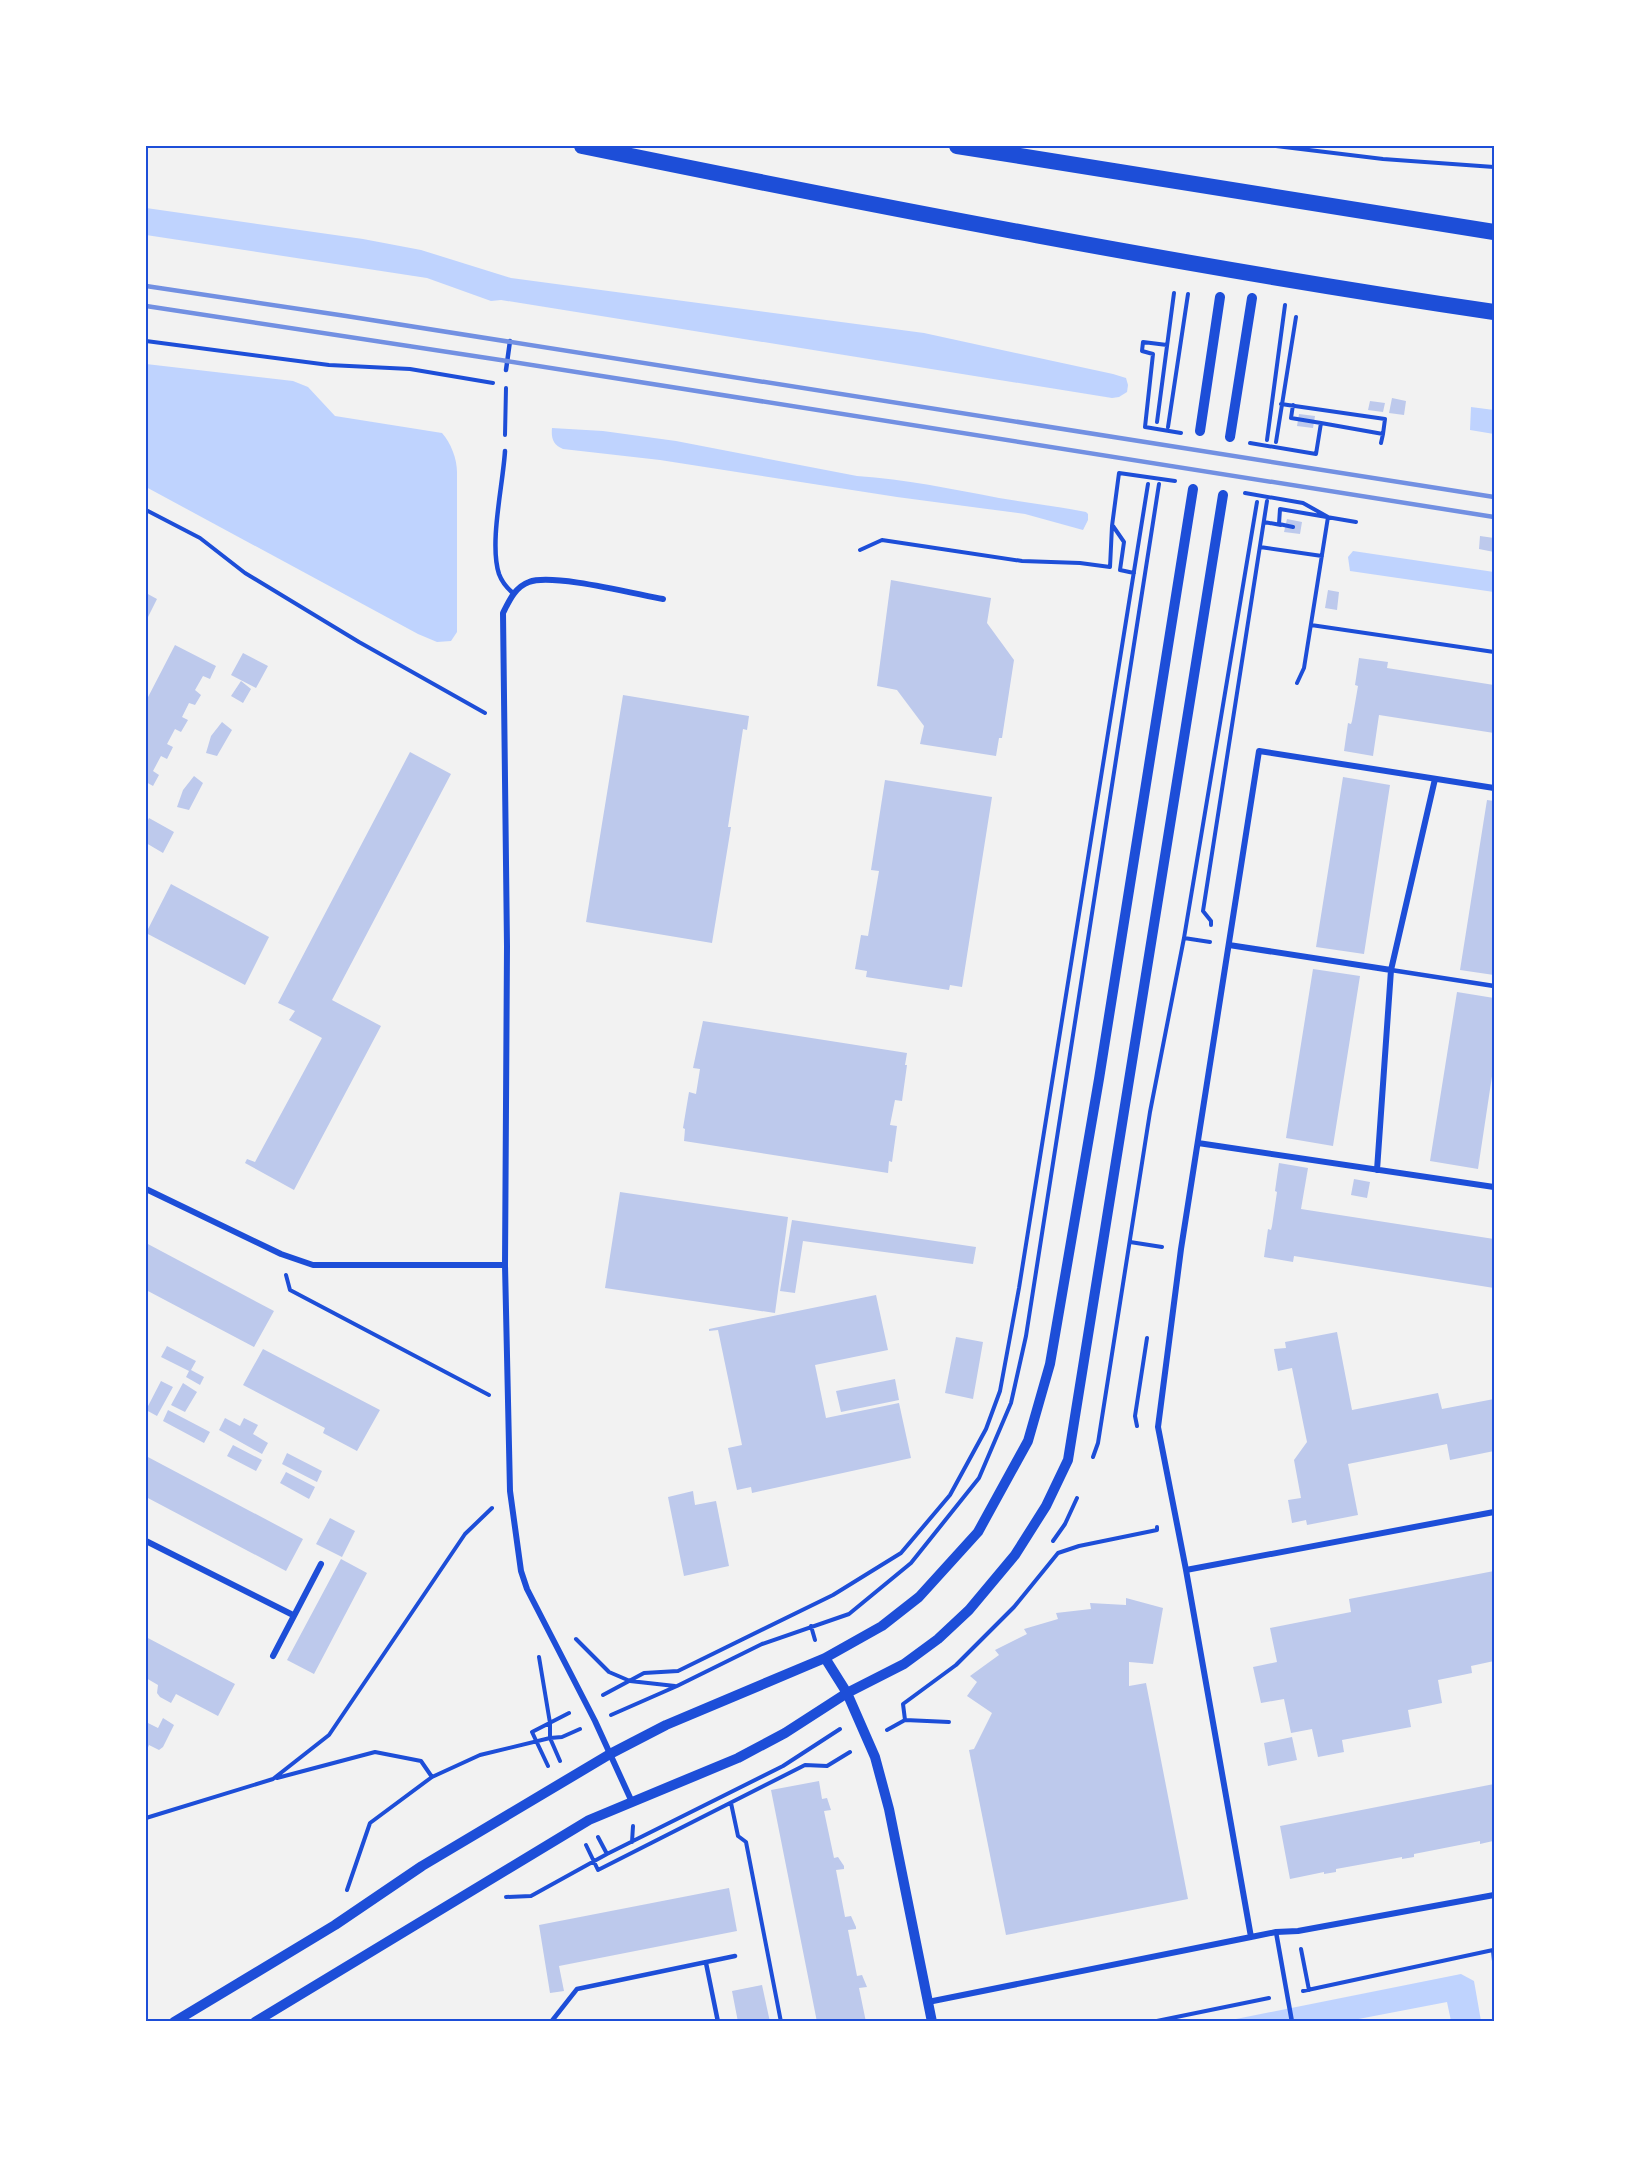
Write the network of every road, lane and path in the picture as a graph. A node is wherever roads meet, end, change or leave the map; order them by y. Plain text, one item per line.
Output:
1 (582, 146) edge
2 (957, 146) edge
3 (1276, 146) edge
4 (1494, 167) edge
5 (1494, 232) edge
6 (1174, 293) dead end
7 (1188, 294) dead end
8 (1220, 297) dead end
9 (1252, 298) dead end
10 (1285, 306) dead end
11 (1494, 312) edge
12 (1296, 317) dead end
13 (146, 341) edge
14 (510, 341) dead end
15 (1167, 345) junction
16 (506, 370) joint
17 (506, 385) junction
18 (1281, 404) junction
19 (1293, 405) junction
20 (1144, 420) dead end
21 (1157, 422) dead end
22 (1321, 423) junction
23 (1168, 428) dead end
24 (1200, 431) dead end
25 (1383, 434) junction
26 (1230, 437) dead end
27 (1267, 440) dead end
28 (1276, 442) dead end
29 (1381, 442) dead end
30 (1280, 448) dead end
31 (505, 451) joint
32 (1119, 479) dead end
33 (1148, 484) dead end
34 (1159, 484) dead end
35 (1193, 489) dead end
36 (1223, 495) dead end
37 (1272, 497) dead end
38 (1267, 501) dead end
39 (1257, 502) dead end
40 (146, 510) edge
41 (1328, 517) junction
42 (1264, 522) junction
43 (1356, 522) dead end
44 (1112, 526) junction
45 (1260, 547) junction
46 (860, 550) dead end
47 (1322, 556) junction
48 (1134, 573) junction
49 (513, 593) junction
50 (663, 599) dead end
51 (1311, 625) junction
52 (1494, 652) edge
53 (1297, 683) dead end
54 (506, 725) junction
55 (1435, 779) junction
56 (1494, 788) edge
57 (1208, 942) junction
58 (1229, 945) junction
59 (1391, 970) junction
60 (1494, 986) edge
61 (1198, 1143) junction
62 (1377, 1170) junction
63 (1494, 1187) edge
64 (146, 1190) edge
65 (1130, 1242) dead end
66 (281, 1254) junction
67 (1160, 1258) dead end
68 (505, 1265) junction
69 (1148, 1337) dead end
70 (509, 1406) junction
71 (1138, 1427) dead end
72 (510, 1491) junction
73 (1494, 1512) edge
74 (1155, 1519) dead end
75 (146, 1541) edge
76 (321, 1564) dead end
77 (1185, 1570) junction
78 (293, 1615) junction
79 (568, 1631) dead end
80 (273, 1656) dead end
81 (539, 1656) dead end
82 (825, 1658) junction
83 (630, 1680) junction
84 (677, 1686) junction
85 (848, 1693) junction
86 (586, 1704) junction
87 (858, 1717) junction
88 (905, 1720) junction
89 (595, 1722) junction
90 (949, 1722) dead end
91 (550, 1723) junction
92 (550, 1738) junction
93 (536, 1741) junction
94 (869, 1741) junction
95 (610, 1754) junction
96 (432, 1777) junction
97 (273, 1779) junction
98 (569, 1779) junction
99 (558, 1786) junction
100 (632, 1802) junction
101 (731, 1802) junction
102 (146, 1818) edge
103 (589, 1820) junction
104 (577, 1827) junction
105 (607, 1854) junction
106 (594, 1862) junction
107 (1494, 1895) edge
108 (498, 1898) dead end
109 (335, 1925) junction
110 (1298, 1931) junction
111 (1276, 1932) junction
112 (1251, 1936) junction
113 (1494, 1950) edge
114 (735, 1956) dead end
115 (1494, 1961) edge
116 (706, 1962) junction
117 (1309, 1989) junction
118 (1287, 1995) junction
119 (928, 2002) junction
120 (174, 2022) edge
121 (255, 2022) edge
122 (551, 2022) edge
123 (718, 2022) edge
124 (781, 2022) edge
125 (932, 2022) edge
126 (1152, 2022) edge
127 (1292, 2022) edge

1 - 11 highway
2 - 5 highway
3 - 4 path
6 - 15 path
7 - 23 path
8 - 24 street
9 - 26 street
10 - 27 path
12 - 18 path
13 - 17 path
14 - 16 lane
15 - 20 path
15 - 21 path
16 - 17 path
17 - 31 path
18 - 19 path
18 - 28 path
19 - 22 path
19 - 25 path
22 - 25 path
22 - 30 path
25 - 29 path
31 - 49 lane
32 - 44 path
33 - 48 path
34 - 84 path
35 - 82 street
36 - 85 street
37 - 41 path
38 - 42 path
39 - 57 path
40 - 54 path
41 - 42 path
41 - 43 path
41 - 47 path
42 - 45 path
44 - 46 path
44 - 48 path
45 - 47 path
45 - 57 path
47 - 51 path
48 - 83 path
49 - 50 street
49 - 54 street
51 - 52 path
51 - 53 path
54 - 68 street
55 - 56 street
55 - 58 street
55 - 59 street
57 - 58 path
58 - 59 street
58 - 61 street
59 - 60 lane
59 - 62 street
61 - 62 street
61 - 77 street
62 - 63 street
64 - 66 street
65 - 67 path
66 - 68 street
66 - 70 path
68 - 70 street
69 - 71 path
70 - 72 street
72 - 86 street
72 - 97 path
73 - 77 street
74 - 88 path
75 - 78 street
76 - 78 street
77 - 112 street
78 - 80 street
79 - 83 path
81 - 91 path
82 - 85 street
82 - 95 street
83 - 84 path
83 - 86 path
84 - 89 path
85 - 87 street
85 - 100 street
86 - 89 street
86 - 91 path
87 - 94 street
87 - 105 path
88 - 90 path
88 - 94 path
89 - 92 path
89 - 95 street
91 - 92 path
91 - 93 path
92 - 93 path
92 - 98 path
93 - 96 path
93 - 99 path
94 - 101 path
94 - 119 street
95 - 98 street
95 - 100 street
96 - 97 path
96 - 109 path
97 - 102 path
98 - 99 street
99 - 109 street
100 - 103 street
101 - 106 path
101 - 124 path
103 - 104 street
103 - 105 path
104 - 106 path
104 - 121 street
105 - 106 path
106 - 108 path
107 - 110 street
109 - 120 street
110 - 111 street
110 - 117 path
111 - 112 street
111 - 118 lane
112 - 119 street
113 - 115 path
113 - 117 path
114 - 116 lane
116 - 122 lane
116 - 123 lane
117 - 118 path
118 - 126 path
118 - 127 lane
119 - 125 street

